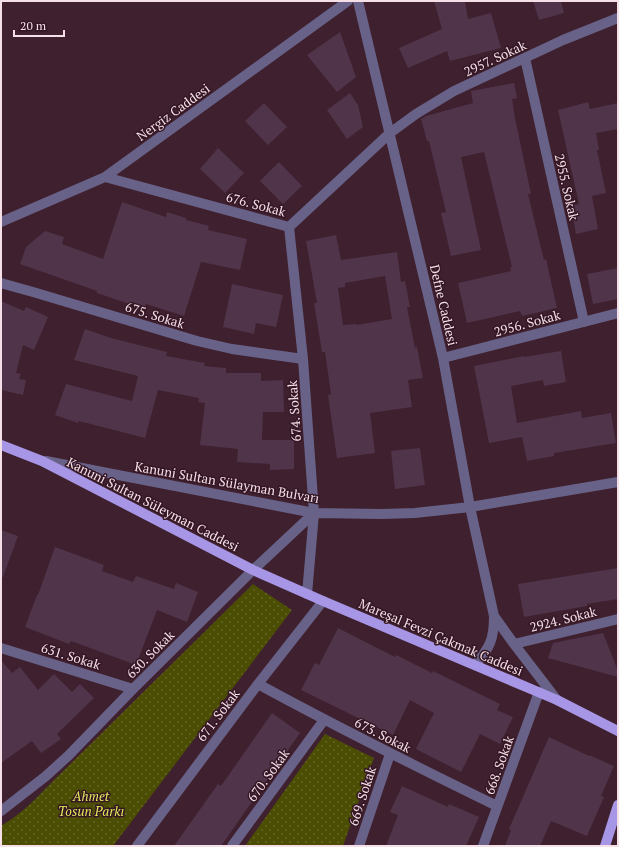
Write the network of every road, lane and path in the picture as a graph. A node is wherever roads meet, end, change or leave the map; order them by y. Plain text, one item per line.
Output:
1 (348, 1) edge
2 (358, 1) edge
3 (618, 18) edge
4 (525, 58) junction
5 (390, 133) junction
6 (105, 177) junction
7 (1, 222) edge
8 (289, 227) junction
9 (1, 283) edge
10 (618, 313) edge
11 (584, 322) junction
12 (443, 358) junction
13 (303, 359) junction
14 (1, 445) edge
15 (42, 461) junction
16 (618, 482) edge
17 (470, 507) junction
18 (314, 513) junction
19 (253, 570) junction
20 (307, 594) junction
21 (322, 601) junction
22 (494, 616) junction
23 (618, 619) edge
24 (514, 644) junction
25 (1, 648) edge
26 (474, 665) junction
27 (258, 684) junction
28 (133, 690) junction
29 (539, 692) junction
30 (557, 700) junction
31 (324, 720) junction
32 (618, 731) edge
33 (390, 754) junction
34 (618, 805) edge
35 (497, 806) junction
36 (1, 811) edge
37 (136, 846) edge
38 (232, 846) edge
39 (359, 846) edge
40 (483, 846) edge
41 (605, 846) edge

1 - 6 street, Nergiz Caddesi
2 - 5 street, Defne Caddesi
3 - 4 street, 2957. Sokak
4 - 5 street, 2957. Sokak
4 - 11 street, 2955. Sokak
5 - 8 street, 676. Sokak
5 - 12 street, Defne Caddesi
6 - 7 street, Nergiz Caddesi
6 - 8 street, 676. Sokak
8 - 13 street, 674. Sokak
9 - 13 street, 675. Sokak
10 - 11 street, 2956. Sokak
11 - 12 street, 2956. Sokak
12 - 17 street, Defne Caddesi
13 - 18 street, 674. Sokak
14 - 15 main road, Kanuni Sultan Sülayman Bulvarı
15 - 18 street, Kanuni Sultan Sülayman Bulvarı
15 - 19 main road, Kanuni Sultan Süleyman Caddesi
16 - 17 street, Kanuni Sultan Sülayman Bulvarı
17 - 18 street, Kanuni Sultan Sülayman Bulvarı
17 - 22 street, Defne Caddesi
18 - 19 street, 630. Sokak
18 - 20 street, 674. Sokak
19 - 20 main road, Mareşal Fevzi Çakmak Caddesi
19 - 28 street, 630. Sokak
20 - 21 main road, Mareşal Fevzi Çakmak Caddesi
21 - 26 main road, Mareşal Fevzi Çakmak Caddesi
21 - 27 street, 671. Sokak
22 - 24 street
22 - 26 street
23 - 24 street, 2924. Sokak
24 - 30 street
25 - 28 street, 631. Sokak
26 - 29 main road, Mareşal Fevzi Çakmak Caddesi
27 - 31 street, 673. Sokak
27 - 37 street, 671. Sokak
28 - 36 street, 630. Sokak
29 - 30 main road, Mareşal Fevzi Çakmak Caddesi
29 - 35 street, 668. Sokak
30 - 32 main road, Mareşal Fevzi Çakmak Caddesi
31 - 33 street, 673. Sokak
31 - 38 street, 670. Sokak
33 - 35 street, 673. Sokak
33 - 39 street, 669. Sokak
34 - 41 main road
35 - 40 street, 668. Sokak

